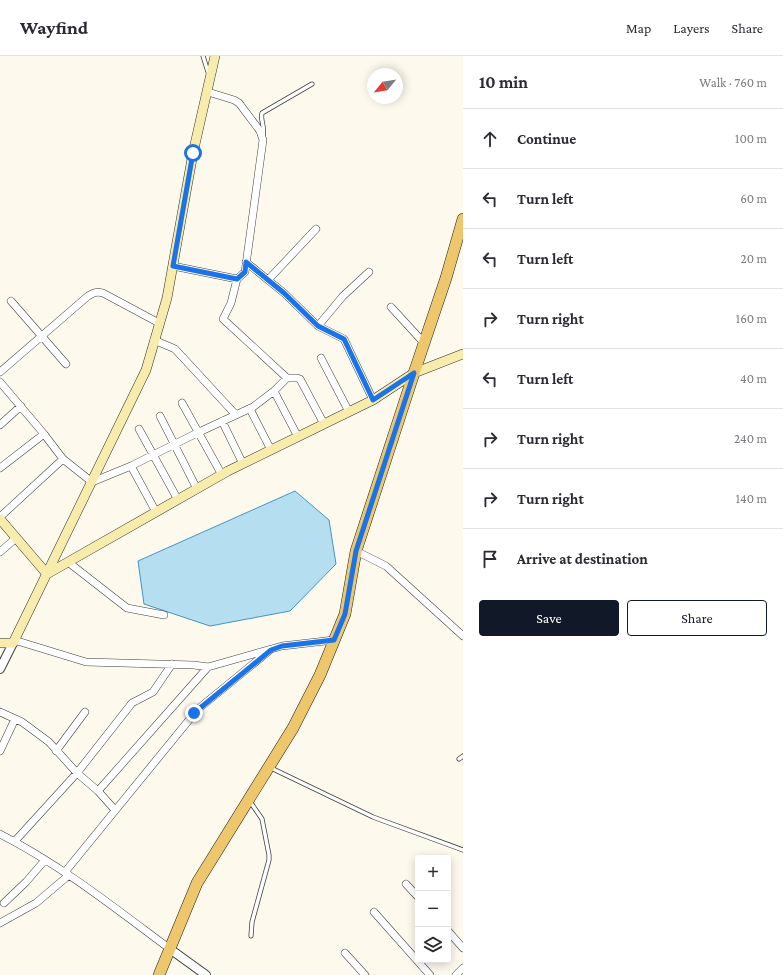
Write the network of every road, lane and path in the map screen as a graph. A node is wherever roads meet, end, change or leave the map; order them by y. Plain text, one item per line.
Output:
1 (204, 56) edge
2 (215, 56) edge
3 (210, 78) junction
4 (312, 84) dead end
5 (208, 92) junction
6 (262, 136) junction
7 (463, 219) edge
8 (316, 229) dead end
9 (463, 245) edge
10 (454, 252) junction
11 (246, 262) junction
12 (173, 266) junction
13 (369, 272) dead end
14 (237, 279) junction
15 (268, 280) junction
16 (11, 302) dead end
17 (391, 307) dead end
18 (159, 324) junction
19 (318, 326) junction
20 (41, 337) junction
21 (154, 340) junction
22 (424, 344) junction
23 (463, 354) edge
24 (321, 358) dead end
25 (66, 364) dead end
26 (0, 372) edge
27 (414, 373) junction
28 (287, 378) junction
29 (0, 382) edge
30 (274, 391) junction
31 (373, 400) junction
32 (182, 403) dead end
33 (21, 406) junction
34 (250, 409) junction
35 (349, 412) junction
36 (236, 415) junction
37 (160, 416) dead end
38 (222, 421) junction
39 (324, 424) junction
40 (0, 425) edge
41 (139, 429) dead end
42 (199, 432) junction
43 (44, 434) junction
44 (298, 437) junction
45 (174, 444) junction
46 (270, 450) junction
47 (154, 454) junction
48 (64, 459) junction
49 (243, 464) junction
50 (131, 466) junction
51 (0, 468) edge
52 (222, 475) junction
53 (92, 482) junction
54 (197, 489) junction
55 (178, 500) junction
56 (156, 512) junction
57 (0, 518) edge
58 (16, 538) junction
59 (356, 551) junction
60 (0, 552) edge
61 (68, 562) junction
62 (47, 574) junction
63 (164, 615) dead end
64 (462, 634) edge
65 (334, 640) junction
66 (13, 642) junction
67 (0, 643) edge
68 (271, 650) junction
69 (172, 664) junction
70 (208, 668) junction
71 (0, 669) edge
72 (0, 712) edge
73 (85, 712) dead end
74 (16, 719) junction
75 (0, 751) edge
76 (56, 751) junction
77 (269, 767) junction
78 (77, 773) junction
79 (98, 791) junction
80 (249, 800) junction
81 (115, 810) junction
82 (0, 834) edge
83 (15, 842) junction
84 (463, 850) edge
85 (44, 860) junction
86 (70, 875) junction
87 (406, 884) dead end
88 (415, 894) edge
89 (4, 903) dead end
90 (374, 912) dead end
91 (0, 922) edge
92 (451, 934) edge
93 (251, 936) dead end
94 (463, 948) edge
95 (170, 949) junction
96 (346, 953) dead end
97 (463, 968) edge
98 (360, 973) edge
99 (204, 974) edge
100 (159, 975) edge
101 (430, 975) edge
102 (456, 975) edge

1 - 3 lane
2 - 3 main road
3 - 5 main road
4 - 6 lane
5 - 6 street
5 - 12 main road
6 - 11 street
7 - 10 main road
8 - 15 street
9 - 10 street
10 - 22 main road
11 - 14 street
11 - 15 street
12 - 14 street
12 - 18 main road
13 - 19 street
14 - 28 street
15 - 19 street
16 - 20 street
17 - 22 street
18 - 20 street
18 - 21 main road
19 - 31 street
20 - 25 street
20 - 26 street
21 - 36 street
21 - 53 main road
22 - 27 main road
23 - 27 main road
24 - 35 street
27 - 31 main road
27 - 59 main road
28 - 30 street
28 - 39 street
29 - 33 street
30 - 34 street
30 - 44 street
31 - 35 main road
32 - 42 street
33 - 40 street
33 - 43 street
34 - 36 street
34 - 46 street
35 - 39 main road
36 - 38 street
37 - 45 street
38 - 42 street
38 - 49 street
39 - 44 main road
41 - 47 street
42 - 45 street
42 - 52 street
43 - 48 street
43 - 51 street
44 - 46 main road
45 - 47 street
45 - 54 street
46 - 49 main road
47 - 50 street
47 - 55 street
48 - 53 street
48 - 57 street
49 - 52 main road
50 - 53 street
50 - 56 street
52 - 54 main road
53 - 62 main road
54 - 55 main road
55 - 56 main road
56 - 61 main road
57 - 58 main road
58 - 60 street
58 - 62 main road
59 - 64 street
59 - 65 main road
61 - 62 main road
61 - 63 street
62 - 66 main road
65 - 68 street
65 - 77 main road
66 - 67 main road
66 - 69 street
66 - 71 street
68 - 70 street
68 - 81 street
69 - 70 street
69 - 78 street
70 - 79 street
72 - 74 street
73 - 76 street
74 - 75 street
74 - 76 street
76 - 78 street
77 - 80 main road
77 - 84 lane
78 - 79 street
78 - 83 street
79 - 81 street
80 - 93 lane
80 - 95 main road
81 - 86 street
82 - 83 street
83 - 85 street
85 - 86 street
85 - 89 street
86 - 91 street
86 - 95 street
87 - 88 street
90 - 101 street
92 - 94 street
95 - 99 street
95 - 100 main road
96 - 98 street
97 - 102 street

